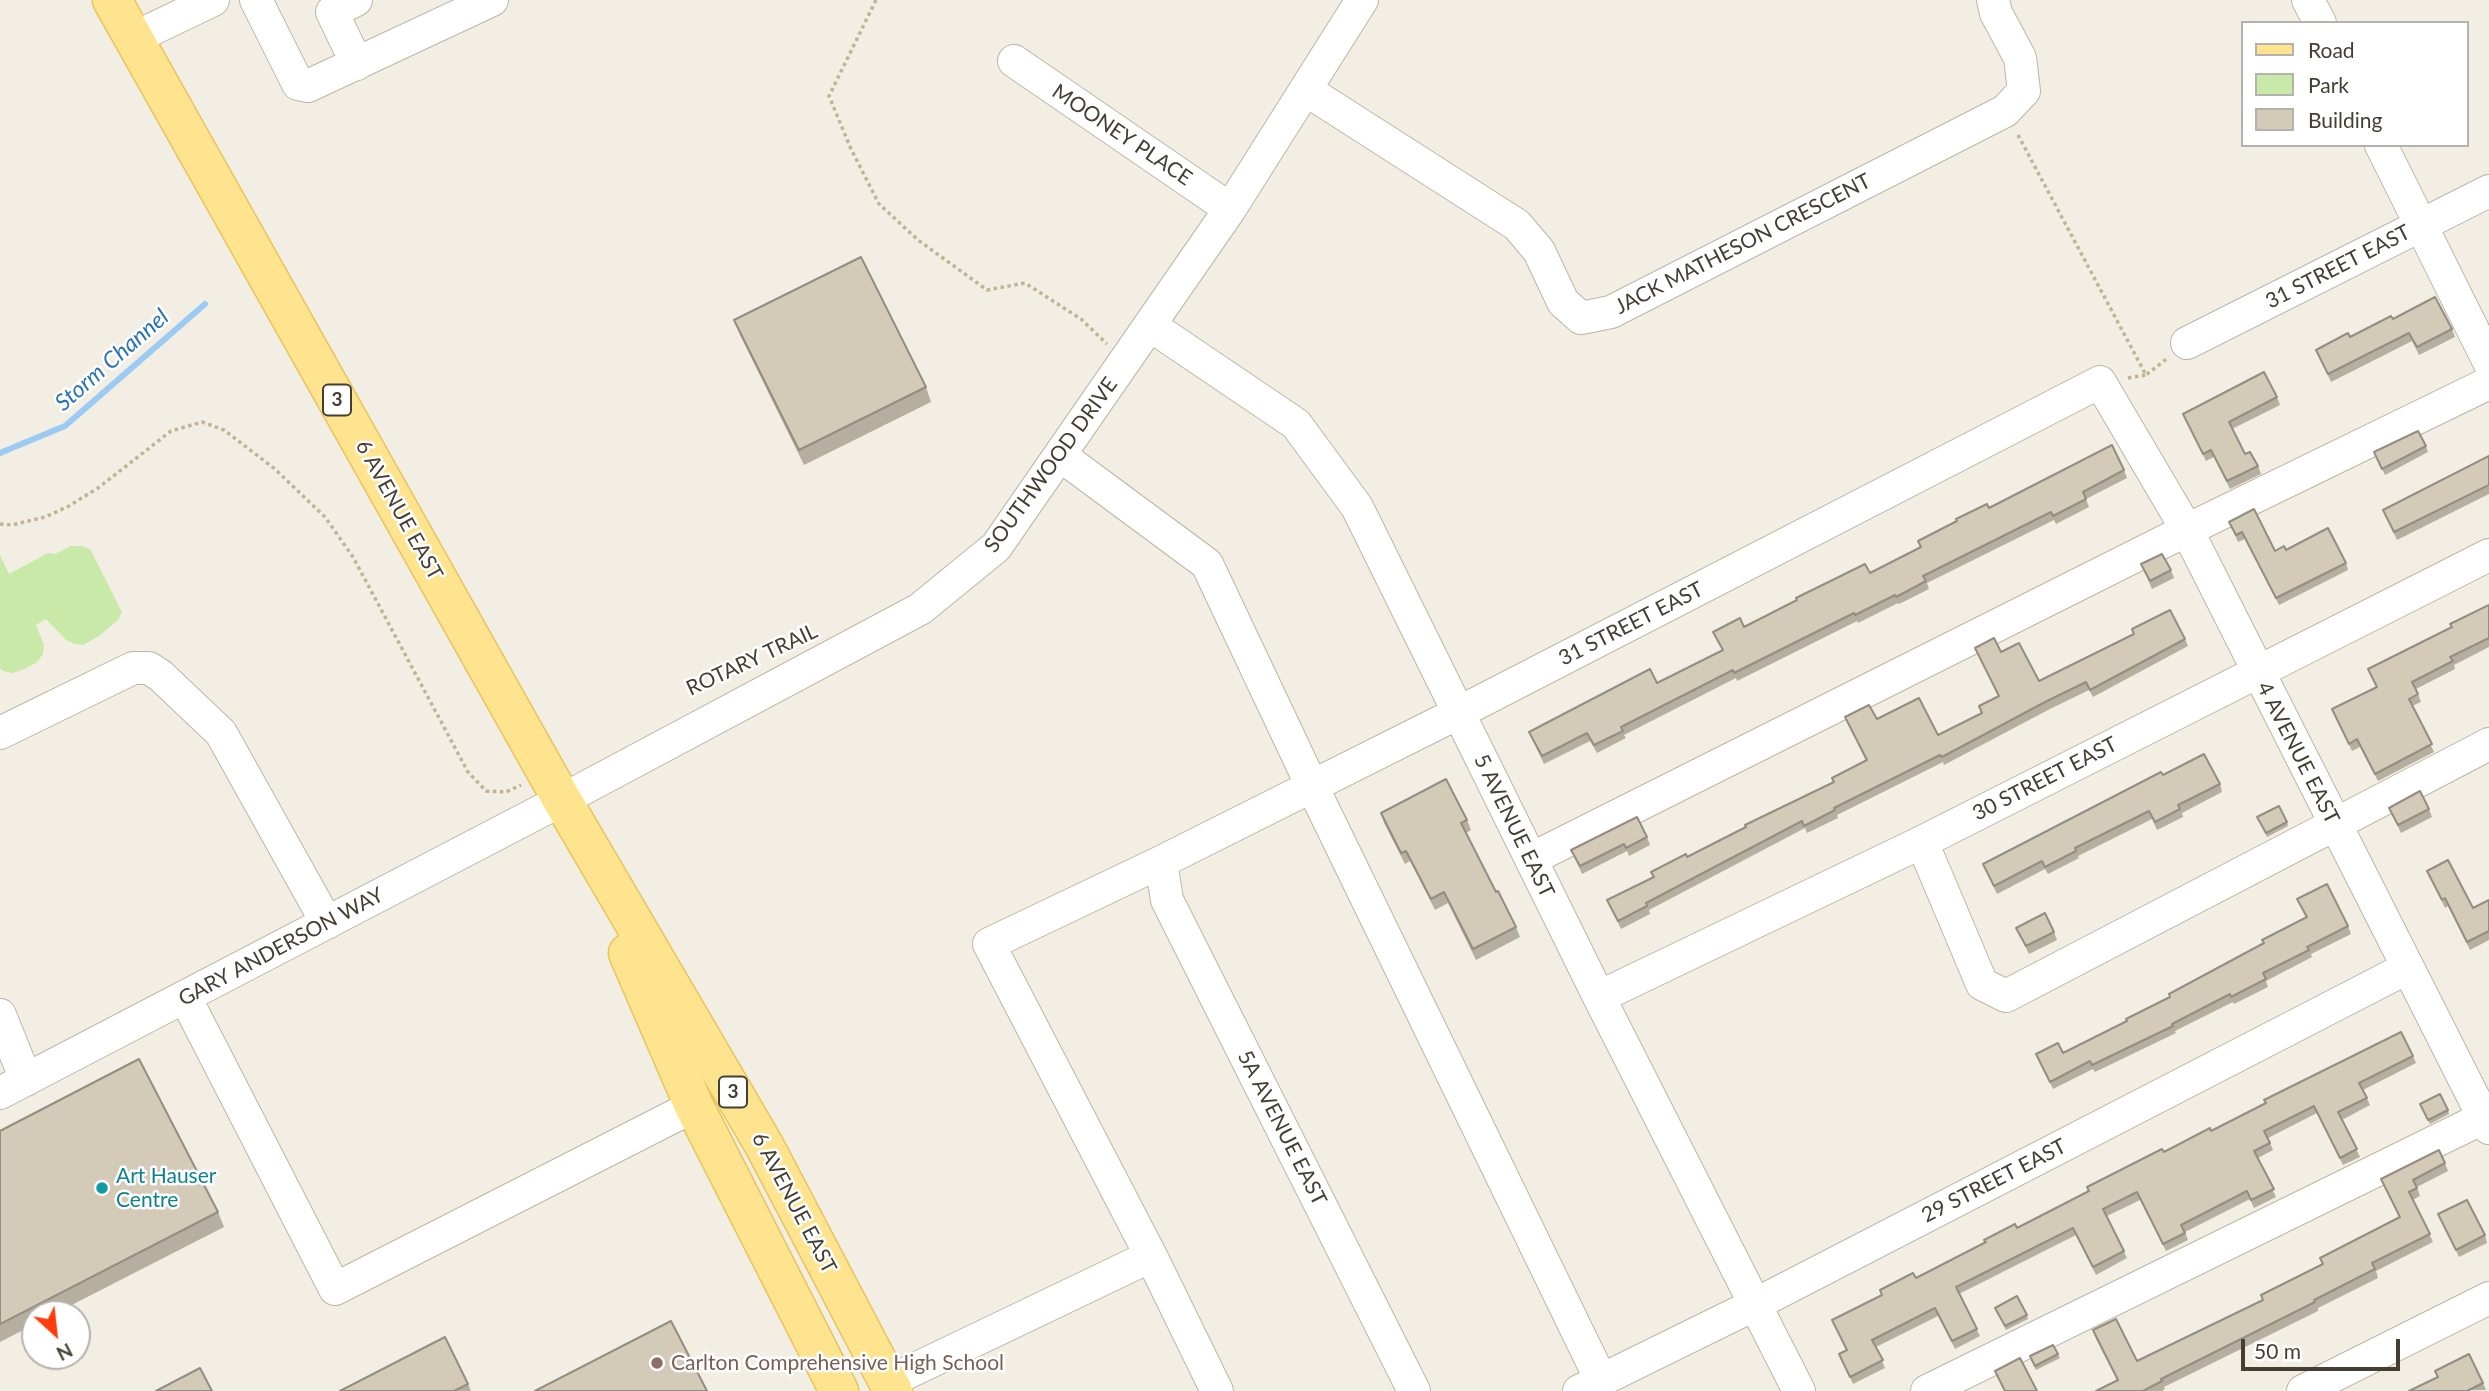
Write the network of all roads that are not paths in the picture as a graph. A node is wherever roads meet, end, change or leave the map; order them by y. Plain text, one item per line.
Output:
1 (112, 0) edge
2 (213, 0) edge
3 (256, 0) edge
4 (492, 0) edge
5 (1362, 0) edge
6 (1993, 0) edge
7 (2308, 0) edge
8 (338, 4) edge
9 (2319, 21) edge
10 (134, 38) junction
11 (1014, 61) dead end
12 (357, 64) junction
13 (1306, 90) junction
14 (2382, 147) edge
15 (2489, 191) edge
16 (1230, 209) junction
17 (2421, 225) junction
18 (1151, 326) junction
19 (2187, 343) road end
20 (2489, 362) edge
21 (2100, 382) joint
22 (2489, 383) edge
23 (1060, 456) junction
24 (2188, 530) junction
25 (2489, 555) edge
26 (2257, 671) junction
27 (1458, 713) junction
28 (0, 733) edge
29 (2489, 744) edge
30 (1312, 786) junction
31 (547, 790) junction
32 (2334, 825) junction
33 (1922, 842) junction
34 (1531, 859) junction
35 (1161, 862) junction
36 (327, 923) junction
37 (2407, 968) junction
38 (185, 997) junction
39 (1599, 997) junction
40 (0, 1015) edge
41 (13, 1087) edge
42 (694, 1106) junction
43 (2487, 1120) edge
44 (764, 1145) junction
45 (717, 1151) junction
46 (1150, 1256) junction
47 (2489, 1298) edge
48 (1756, 1304) junction
49 (1590, 1385) edge
50 (891, 1387) edge
51 (839, 1391) edge
52 (1217, 1391) edge
53 (1414, 1391) edge
54 (1799, 1391) edge
55 (1927, 1391) edge
56 (2302, 1391) edge

1 - 10 main road, 6 AVENUE EAST / 3
2 - 10 street
3 - 12 street
4 - 12 street
5 - 13 street, SOUTHWOOD DRIVE
6 - 13 street, JACK MATHESON CRESCENT
7 - 9 street
8 - 12 street
10 - 31 main road, 6 AVENUE EAST / 3
11 - 16 street, MOONEY PLACE
13 - 16 street, SOUTHWOOD DRIVE
14 - 17 street
15 - 17 street, 31 STREET EAST
16 - 18 street, SOUTHWOOD DRIVE
17 - 19 street, 31 STREET EAST
17 - 20 street
18 - 23 street, SOUTHWOOD DRIVE
18 - 27 street, 5 AVENUE EAST
21 - 24 street, 4 AVENUE EAST
21 - 27 street, 31 STREET EAST
22 - 24 street
23 - 30 street
23 - 31 street, SOUTHWOOD DRIVE
24 - 26 street, 4 AVENUE EAST
24 - 34 street
25 - 26 street, 30 STREET EAST
26 - 32 street, 4 AVENUE EAST
26 - 33 street, 30 STREET EAST
27 - 30 street, 31 STREET EAST
27 - 34 street, 5 AVENUE EAST
28 - 36 street
29 - 32 street
30 - 35 street, 31 STREET EAST
30 - 49 street
31 - 36 street, GARY ANDERSON WAY
31 - 42 main road, 6 AVENUE EAST / 3
31 - 44 main road, 6 AVENUE EAST / 3
32 - 33 street
32 - 37 street, 4 AVENUE EAST
33 - 39 street, 30 STREET EAST
34 - 39 street, 5 AVENUE EAST
35 - 46 street, 31 STREET EAST
35 - 53 street, 5A AVENUE EAST
36 - 38 street, GARY ANDERSON WAY
37 - 43 street, 4 AVENUE EAST
37 - 48 street, 29 STREET EAST
38 - 41 street, GARY ANDERSON WAY
38 - 42 street
39 - 48 street, 5 AVENUE EAST
40 - 41 street
42 - 45 main road, 6 AVENUE EAST / 3
43 - 55 street
44 - 45 street
44 - 50 main road, 6 AVENUE EAST / 3
45 - 51 main road, 6 AVENUE EAST / 3
46 - 50 street
46 - 52 street
47 - 56 street
48 - 49 street, 29 STREET EAST
48 - 54 street, 5 AVENUE EAST

